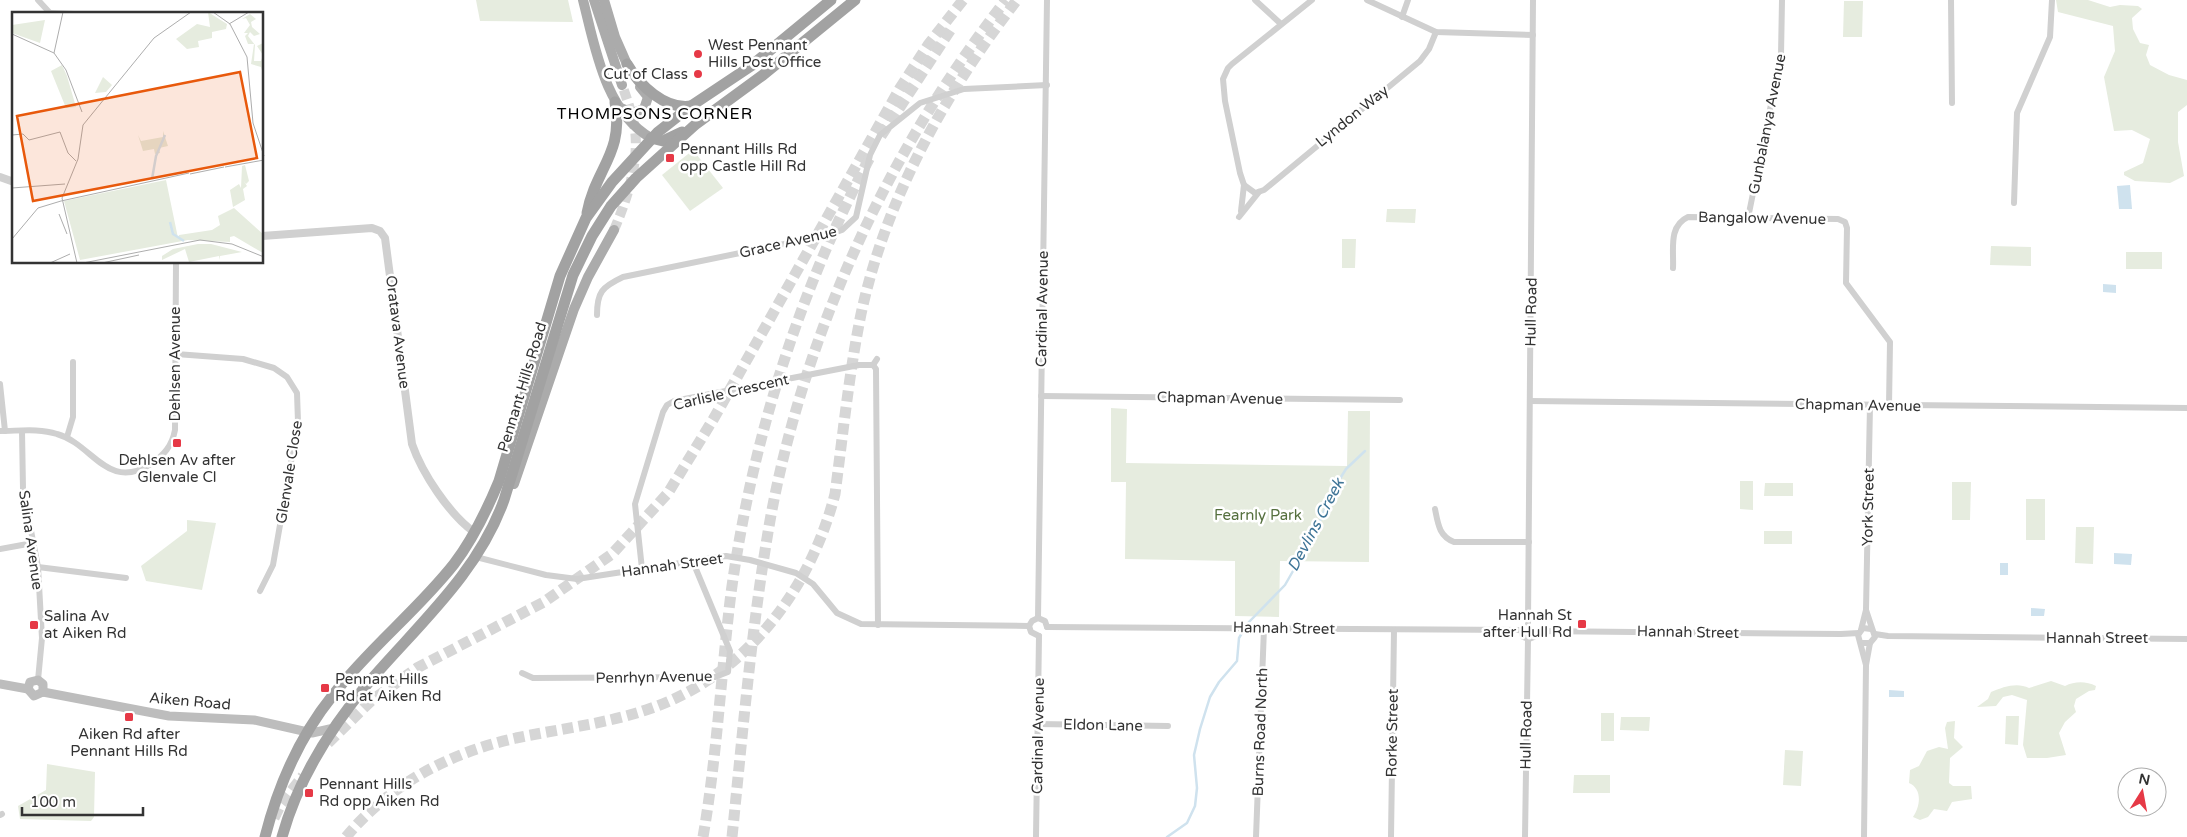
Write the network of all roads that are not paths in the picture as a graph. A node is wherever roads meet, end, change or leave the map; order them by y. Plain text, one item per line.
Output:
1 (38, 0) edge
2 (583, 0) edge
3 (594, 0) edge
4 (604, 0) edge
5 (831, 0) edge
6 (855, 0) edge
7 (1047, 0) edge
8 (1255, 0) edge
9 (1312, 0) edge
10 (1367, 0) edge
11 (1408, 0) edge
12 (1533, 0) edge
13 (1782, 0) edge
14 (1951, 0) edge
15 (2052, 0) edge
16 (49, 12) edge
17 (1402, 17) junction
18 (1281, 24) junction
19 (1436, 32) junction
20 (1533, 35) junction
21 (627, 64) junction
22 (1047, 85) junction
23 (622, 86) tunnel mouth
24 (615, 102) junction
25 (1952, 103) dead end
26 (691, 106) junction
27 (696, 124) junction
28 (652, 138) junction
29 (0, 177) edge
30 (12, 181) edge
31 (1244, 184) junction
32 (1259, 192) junction
33 (2014, 203) dead end
34 (586, 218) junction
35 (1748, 218) junction
36 (614, 230) tunnel mouth
37 (264, 236) edge
38 (176, 264) edge
39 (1673, 268) dead end
40 (596, 315) dead end
41 (176, 354) junction
42 (877, 359) dead end
43 (73, 362) dead end
44 (873, 365) junction
45 (0, 384) edge
46 (1041, 396) junction
47 (1400, 400) dead end
48 (1530, 401) junction
49 (1870, 405) junction
50 (1889, 406) junction
51 (2187, 408) edge
52 (3, 431) edge
53 (22, 431) junction
54 (67, 437) junction
55 (1435, 509) dead end
56 (500, 511) junction
57 (474, 532) junction
58 (1528, 542) junction
59 (33, 543) junction
60 (0, 549) edge
61 (476, 557) junction
62 (693, 562) junction
63 (38, 567) junction
64 (642, 569) junction
65 (126, 578) dead end
66 (260, 591) dead end
67 (1866, 610) junction
68 (1038, 618) junction
69 (1528, 624) junction
70 (878, 625) junction
71 (1029, 626) junction
72 (1047, 627) junction
73 (1264, 628) junction
74 (1394, 630) junction
75 (1521, 630) junction
76 (1536, 630) junction
77 (1860, 635) junction
78 (1039, 636) junction
79 (1873, 636) junction
80 (1528, 639) junction
81 (2187, 639) edge
82 (1866, 665) junction
83 (522, 673) dead end
84 (38, 680) junction
85 (0, 684) edge
86 (28, 689) junction
87 (43, 692) junction
88 (1038, 724) junction
89 (1168, 726) dead end
90 (334, 728) junction
91 (307, 732) junction
92 (1524, 835) edge
93 (265, 837) edge
94 (282, 837) edge
95 (1036, 837) edge
96 (1256, 837) edge
97 (1391, 837) edge
98 (1864, 837) edge

1 - 16 street
2 - 24 main road
3 - 23 main road
4 - 21 main road
5 - 26 highway, Pennant Hills Road
6 - 27 highway, Pennant Hills Road
7 - 22 street, Cardinal Avenue
8 - 18 street
9 - 18 street, Lyndon Way
10 - 17 street
11 - 17 street
12 - 20 street, Hull Road
13 - 35 street, Gunbalanya Avenue
14 - 25 street
15 - 33 street
17 - 19 street
18 - 31 street, Lyndon Way
19 - 20 street
19 - 32 street, Lyndon Way
20 - 48 street, Hull Road
21 - 24 main road
21 - 26 highway
22 - 40 street, Grace Avenue
22 - 46 street, Cardinal Avenue
24 - 28 main road
24 - 34 highway
26 - 28 highway, Pennant Hills Road
27 - 28 highway
27 - 56 highway, Pennant Hills Road
28 - 34 highway, Pennant Hills Road
29 - 30 street
31 - 32 street
31 - 32 street, Lyndon Way
34 - 57 highway, Pennant Hills Road
35 - 39 street, Bangalow Avenue
35 - 50 street, Bangalow Avenue
36 - 56 main road
37 - 57 street, Oratava Avenue
38 - 41 street, Dehlsen Avenue
41 - 54 street, Dehlsen Avenue
41 - 66 street, Glenvale Close
42 - 44 street
43 - 54 street
44 - 64 street, Carlisle Crescent
44 - 70 street
45 - 52 street
46 - 47 street, Chapman Avenue
46 - 68 street, Cardinal Avenue
48 - 49 street, Chapman Avenue
48 - 58 street, Hull Road
49 - 50 street, Chapman Avenue
49 - 67 street, York Street
50 - 51 street, Chapman Avenue
52 - 53 street, Dehlsen Avenue
53 - 54 street, Dehlsen Avenue
53 - 59 street, Salina Avenue
55 - 58 street
56 - 61 highway, Pennant Hills Road
57 - 91 highway, Pennant Hills Road
58 - 69 street, Hull Road
59 - 60 street
59 - 63 street, Salina Avenue
61 - 64 street, Hannah Street
61 - 90 highway, Pennant Hills Road
62 - 64 street, Hannah Street
62 - 70 street, Hannah Street
62 - 83 street, Penrhyn Avenue
63 - 65 street
63 - 84 street, Salina Avenue
67 - 77 street, York Street
67 - 79 street, York Street
68 - 71 street
68 - 72 street
69 - 75 street
69 - 76 street
70 - 71 street, Hannah Street
71 - 78 street
72 - 73 street, Hannah Street
72 - 78 street
73 - 74 street, Hannah Street
73 - 96 street, Burns Road North
74 - 75 street, Hannah Street
74 - 97 street, Rorke Street
75 - 80 street
76 - 77 street, Hannah Street
76 - 80 street
77 - 79 street
77 - 79 street
77 - 82 street, York Street
78 - 88 street, Cardinal Avenue
79 - 81 street, Hannah Street
79 - 82 street, York Street
80 - 92 street, Hull Road
82 - 98 street, York Street
84 - 86 main road
84 - 87 main road
85 - 86 main road
86 - 87 main road
87 - 91 main road, Aiken Road
88 - 89 street, Eldon Lane
88 - 95 street, Cardinal Avenue
90 - 91 main road, Aiken Road
90 - 94 highway, Pennant Hills Road
91 - 93 highway, Pennant Hills Road

